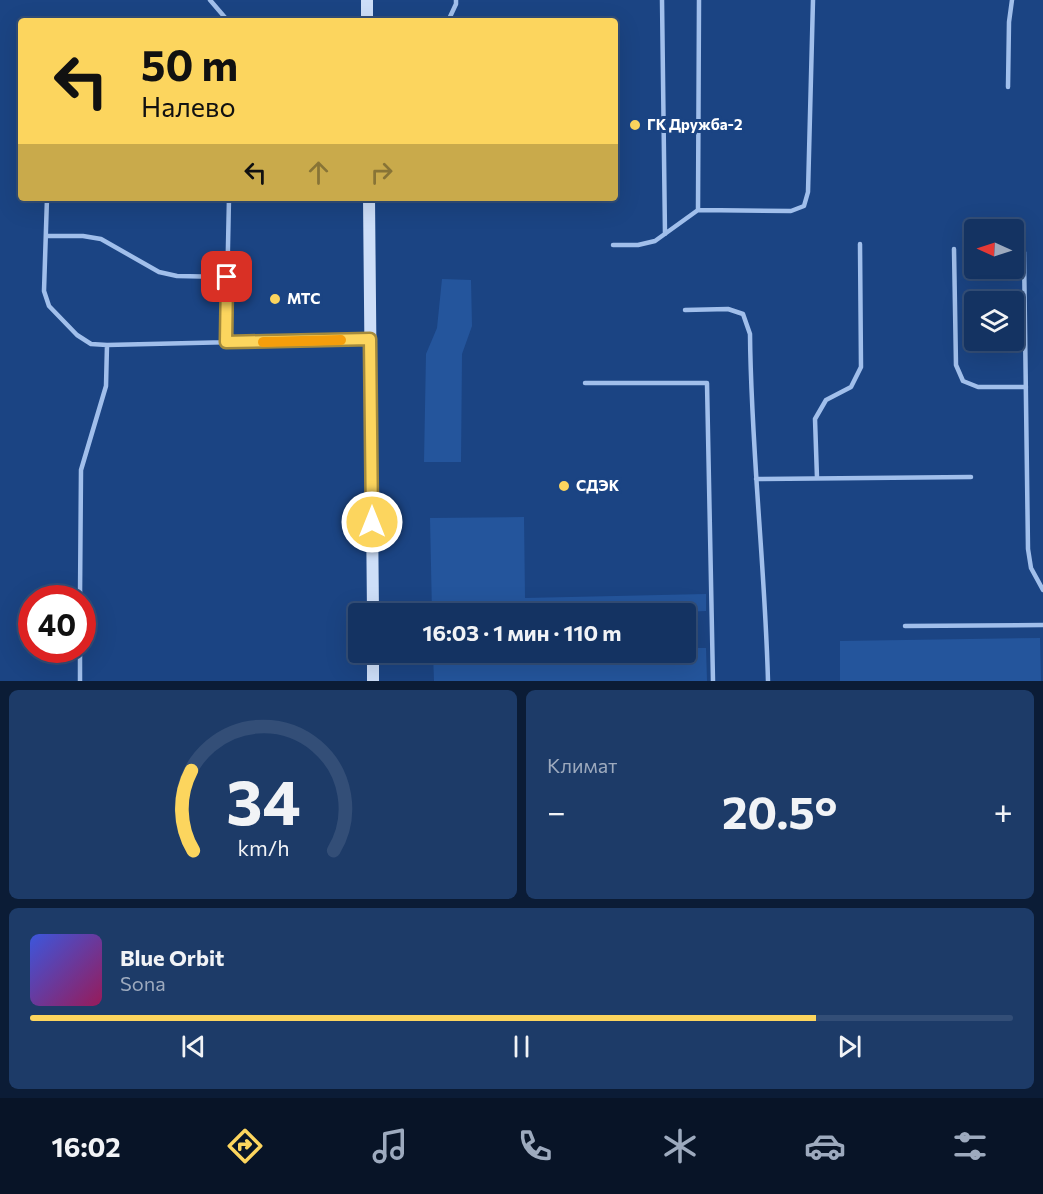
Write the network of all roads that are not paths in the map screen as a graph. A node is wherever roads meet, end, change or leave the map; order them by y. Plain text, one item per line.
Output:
1 (210, 0) edge
2 (367, 0) edge
3 (456, 0) edge
4 (662, 0) edge
5 (699, 0) edge
6 (813, 0) edge
7 (1012, 0) edge
8 (225, 18) edge
9 (367, 18) edge
10 (449, 18) edge
11 (1008, 87) dead end
12 (47, 201) edge
13 (229, 201) edge
14 (369, 201) edge
15 (699, 210) junction
16 (664, 234) junction
17 (46, 236) junction
18 (861, 244) dead end
19 (613, 245) dead end
20 (954, 249) dead end
21 (1024, 252) dead end
22 (227, 277) junction
23 (685, 310) dead end
24 (370, 339) junction
25 (226, 342) junction
26 (107, 345) junction
27 (585, 383) dead end
28 (1026, 387) junction
29 (971, 477) dead end
30 (817, 478) junction
31 (756, 479) junction
32 (80, 585) edge
33 (1043, 590) edge
34 (373, 603) edge
35 (1043, 625) edge
36 (905, 626) dead end
37 (80, 663) edge
38 (373, 663) edge
39 (80, 681) edge
40 (373, 681) edge
41 (713, 681) edge
42 (768, 681) edge

1 - 8 lane
2 - 9 street
3 - 10 lane
4 - 16 lane
5 - 15 lane
6 - 15 lane
7 - 11 lane
12 - 17 lane
13 - 22 lane
14 - 24 street
15 - 16 lane
16 - 19 lane
17 - 22 lane
17 - 26 lane
18 - 30 lane
20 - 28 lane
21 - 28 lane
22 - 25 lane
23 - 31 lane
24 - 25 lane
24 - 34 street
25 - 26 lane
26 - 32 lane
27 - 41 lane
28 - 33 lane
29 - 30 lane
30 - 31 lane
31 - 42 lane
35 - 36 lane
37 - 39 lane
38 - 40 street

